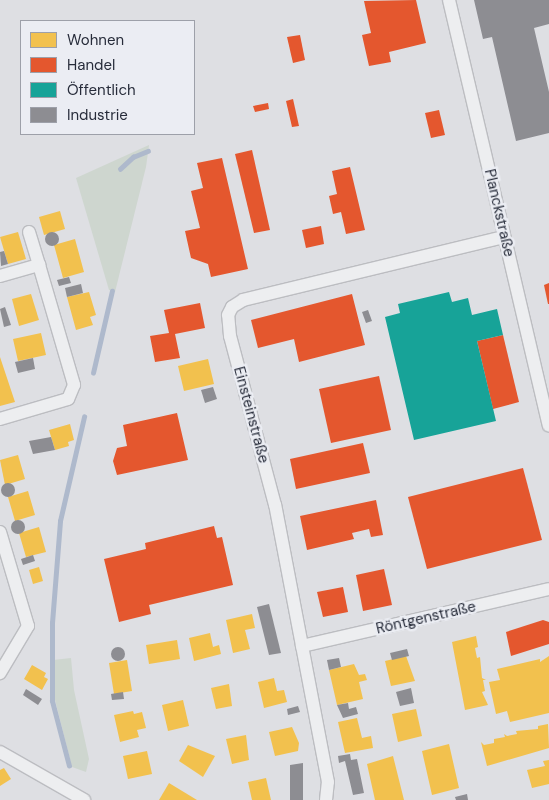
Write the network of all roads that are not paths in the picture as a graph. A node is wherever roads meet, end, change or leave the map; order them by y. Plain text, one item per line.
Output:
1 (450, 0) edge
2 (29, 232) dead end
3 (504, 237) junction
4 (39, 265) junction
5 (0, 276) edge
6 (0, 419) edge
7 (549, 425) edge
8 (0, 532) edge
9 (549, 589) edge
10 (302, 646) junction
11 (0, 673) edge
12 (0, 752) edge
13 (84, 800) edge
14 (326, 800) edge

1 - 3 street, Planckstraße
2 - 4 street
3 - 7 street, Planckstraße
3 - 10 street, Einsteinstraße
4 - 5 street
4 - 6 street
8 - 11 street
9 - 10 street, Röntgenstraße
10 - 14 street, Einsteinstraße
12 - 13 street

